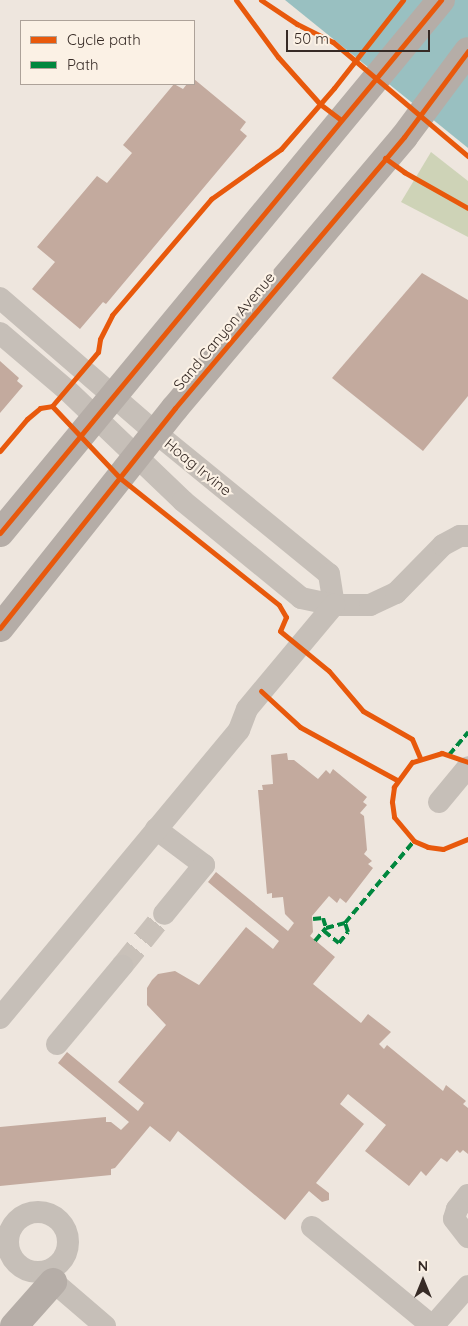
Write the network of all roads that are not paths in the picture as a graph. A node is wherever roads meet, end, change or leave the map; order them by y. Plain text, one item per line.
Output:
1 (441, 0) edge
2 (468, 51) edge
3 (0, 298) edge
4 (0, 333) edge
5 (114, 395) junction
6 (95, 417) junction
7 (156, 433) junction
8 (137, 456) junction
9 (0, 533) edge
10 (468, 536) edge
11 (334, 605) junction
12 (0, 628) edge
13 (468, 767) edge
14 (439, 802) dead end
15 (156, 829) junction
16 (164, 914) tunnel mouth
17 (122, 966) tunnel mouth
18 (0, 1018) edge
19 (57, 1044) dead end
20 (468, 1195) edge
21 (312, 1226) dead end
22 (468, 1237) edge
23 (5, 1258) edge
24 (48, 1277) junction
25 (468, 1286) edge
26 (14, 1326) edge
27 (105, 1326) edge
28 (433, 1326) edge

1 - 5 main road
2 - 7 main road, Sand Canyon Avenue
3 - 5 street, Hoag Irvine
4 - 6 street, Hoag Irvine
5 - 6 main road
5 - 7 street, Hoag Irvine
6 - 8 street, Hoag Irvine
6 - 9 main road
7 - 8 main road, Sand Canyon Avenue
7 - 11 street, Hoag Irvine
8 - 11 street, Hoag Irvine
8 - 12 main road, Sand Canyon Avenue
10 - 11 street, Hoag Irvine
11 - 15 street
13 - 14 street
15 - 16 street
15 - 18 street
17 - 19 street
20 - 22 street
21 - 28 street
23 - 24 street
23 - 24 street
24 - 26 main road
24 - 27 street
25 - 28 street

